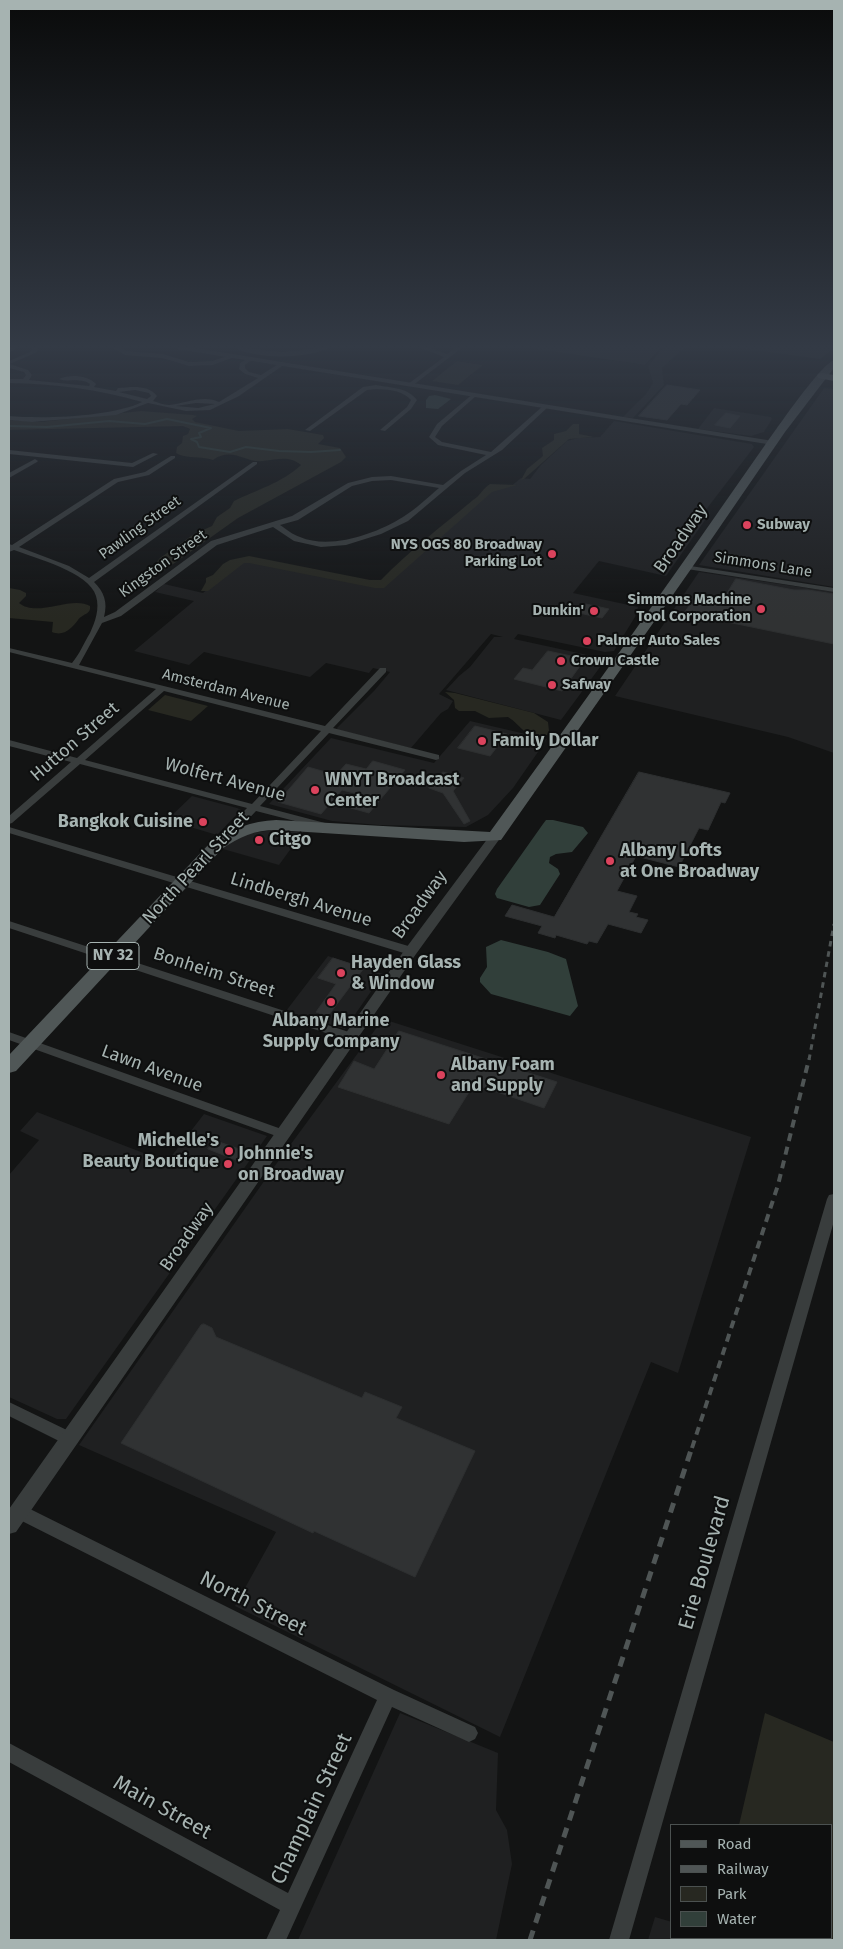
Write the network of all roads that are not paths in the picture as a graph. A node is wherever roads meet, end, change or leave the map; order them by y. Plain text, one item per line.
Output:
1 (432, 438) edge
2 (513, 438) edge
3 (740, 438) edge
4 (776, 438) edge
5 (772, 443) junction
6 (9, 452) edge
7 (155, 454) dead end
8 (492, 454) junction
9 (173, 457) dead end
10 (35, 461) dead end
11 (254, 463) dead end
12 (9, 476) edge
13 (445, 487) junction
14 (275, 525) junction
15 (10, 548) edge
16 (687, 567) junction
17 (90, 580) junction
18 (834, 590) edge
19 (98, 622) junction
20 (9, 650) edge
21 (74, 666) junction
22 (383, 670) dead end
23 (163, 688) junction
24 (327, 730) junction
25 (9, 743) edge
26 (436, 757) dead end
27 (78, 761) junction
28 (253, 808) junction
29 (9, 821) edge
30 (335, 829) junction
31 (9, 830) edge
32 (495, 837) junction
33 (216, 846) junction
34 (182, 883) junction
35 (9, 924) edge
36 (411, 951) junction
37 (111, 958) junction
38 (9, 1036) edge
39 (351, 1037) junction
40 (30, 1044) junction
41 (9, 1066) edge
42 (283, 1134) junction
43 (834, 1199) edge
44 (9, 1409) edge
45 (70, 1439) junction
46 (14, 1518) edge
47 (388, 1696) junction
48 (469, 1733) dead end
49 (9, 1752) edge
50 (292, 1906) junction
51 (276, 1940) edge
52 (619, 1940) edge

1 - 8 street
2 - 8 street
3 - 5 street
4 - 5 main road, Broadway
5 - 16 main road, Broadway
6 - 7 street
8 - 13 street
9 - 15 street
10 - 12 street
11 - 17 street, Pawling Street
13 - 14 street, Kingston Street
13 - 14 street
14 - 19 street, Kingston Street
15 - 17 street
16 - 18 street, Simmons Lane
16 - 32 main road, Broadway
17 - 19 street
19 - 21 street
20 - 21 street, Amsterdam Avenue
21 - 23 street, Amsterdam Avenue
22 - 24 street, North Pearl Street
23 - 24 street, Amsterdam Avenue
23 - 27 street, Hutton Street
24 - 26 street, Amsterdam Avenue
24 - 28 street, North Pearl Street
25 - 27 street, Wolfert Avenue
27 - 28 street, Wolfert Avenue
27 - 29 street, Hutton Street
28 - 30 street, Wolfert Avenue
28 - 33 street, North Pearl Street
30 - 32 main road, Wolfert Avenue / NY 32
30 - 33 main road, NY 32
31 - 34 street, Lindbergh Avenue
32 - 36 street, Broadway
33 - 34 main road, North Pearl Street / NY 32
34 - 36 street, Lindbergh Avenue
34 - 37 main road, North Pearl Street / NY 32
35 - 37 street, Bonheim Street
36 - 39 street, Broadway
37 - 39 street, Bonheim Street
37 - 40 main road, North Pearl Street / NY 32
38 - 40 street, Lawn Avenue
39 - 42 street, Broadway
40 - 41 main road, North Pearl Street / NY 32
40 - 42 street, Lawn Avenue
42 - 45 street, Broadway
43 - 52 street, Erie Boulevard
44 - 45 street
45 - 46 street, Broadway
46 - 47 street, North Street
47 - 48 street, North Street
47 - 50 street, Champlain Street
49 - 50 street, Main Street
50 - 51 street, Champlain Street

